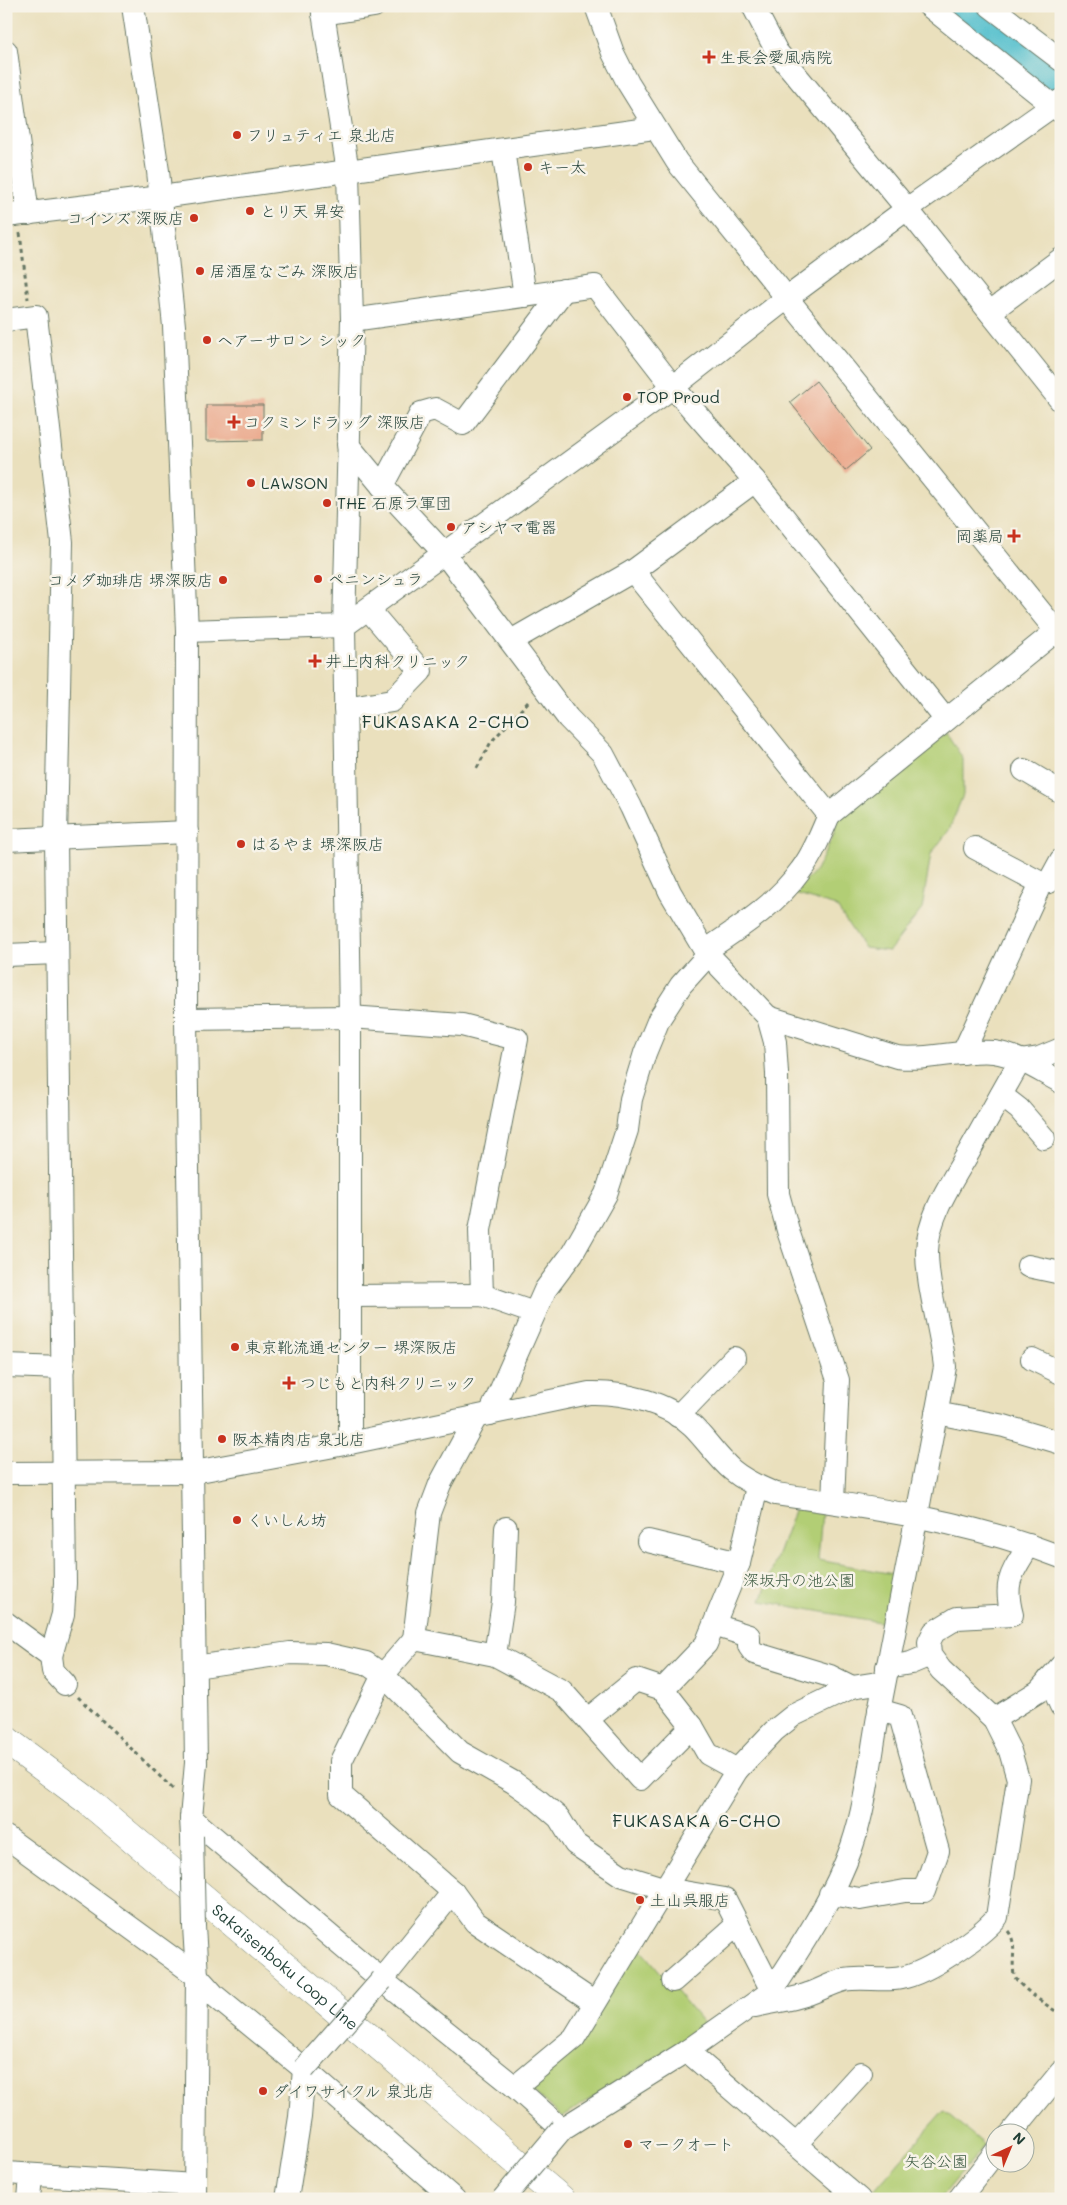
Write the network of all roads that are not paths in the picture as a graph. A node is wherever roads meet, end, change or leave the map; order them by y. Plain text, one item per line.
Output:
1 (133, 6) edge
2 (374, 6) edge
3 (596, 6) edge
4 (753, 6) edge
5 (928, 6) edge
6 (990, 6) edge
7 (322, 10) edge
8 (6, 51) edge
9 (1061, 60) edge
10 (1057, 106) edge
11 (654, 128) junction
12 (503, 150) junction
13 (348, 172) junction
14 (161, 197) junction
15 (907, 209) junction
16 (17, 215) edge
17 (1061, 259) edge
18 (564, 290) junction
19 (525, 296) junction
20 (787, 298) junction
21 (990, 312) junction
22 (6, 320) edge
23 (352, 320) junction
24 (673, 387) junction
25 (1061, 401) edge
26 (348, 445) junction
27 (755, 481) junction
28 (382, 486) junction
29 (444, 553) junction
30 (633, 571) junction
31 (369, 610) junction
32 (344, 626) junction
33 (187, 630) junction
34 (1059, 631) edge
35 (511, 641) junction
36 (345, 709) junction
37 (946, 720) junction
38 (1024, 770) dead end
39 (1061, 792) edge
40 (829, 815) junction
41 (187, 832) junction
42 (6, 840) edge
43 (56, 840) junction
44 (975, 848) dead end
45 (1061, 860) edge
46 (1041, 883) junction
47 (57, 953) junction
48 (706, 953) junction
49 (6, 955) edge
50 (350, 1017) junction
51 (768, 1017) junction
52 (186, 1019) junction
53 (1061, 1049) edge
54 (963, 1053) junction
55 (1020, 1061) junction
56 (1061, 1082) edge
57 (1001, 1095) junction
58 (1044, 1138) dead end
59 (1028, 1266) dead end
60 (1061, 1273) edge
61 (350, 1296) junction
62 (482, 1296) junction
63 (534, 1313) junction
64 (734, 1358) dead end
65 (1032, 1359) dead end
66 (6, 1366) edge
67 (63, 1368) junction
68 (1061, 1373) edge
69 (936, 1413) junction
70 (483, 1415) junction
71 (678, 1416) junction
72 (1061, 1442) edge
73 (350, 1443) junction
74 (63, 1472) junction
75 (194, 1472) junction
76 (6, 1473) edge
77 (757, 1487) junction
78 (832, 1502) junction
79 (918, 1515) junction
80 (506, 1528) dead end
81 (648, 1541) dead end
82 (1029, 1545) junction
83 (1061, 1557) edge
84 (739, 1563) junction
85 (6, 1623) edge
86 (714, 1625) junction
87 (414, 1639) junction
88 (495, 1655) junction
89 (930, 1655) junction
90 (51, 1656) junction
91 (195, 1667) junction
92 (1055, 1673) edge
93 (886, 1674) junction
94 (382, 1676) junction
95 (66, 1684) road end
96 (852, 1687) junction
97 (663, 1688) junction
98 (1061, 1706) edge
99 (879, 1710) junction
100 (994, 1719) junction
101 (588, 1720) junction
102 (692, 1726) junction
103 (6, 1740) edge
104 (737, 1770) junction
105 (191, 1827) junction
106 (6, 1837) edge
107 (666, 1889) junction
108 (453, 1892) junction
109 (830, 1894) junction
110 (738, 1924) junction
111 (197, 1976) junction
112 (382, 1980) junction
113 (673, 1981) dead end
114 (772, 1991) junction
115 (595, 2003) junction
116 (750, 2007) junction
117 (687, 2051) junction
118 (304, 2069) junction
119 (1061, 2072) edge
120 (861, 2073) dead end
121 (515, 2087) junction
122 (1020, 2122) edge
123 (562, 2129) junction
124 (796, 2144) junction
125 (984, 2167) edge
126 (6, 2174) edge
127 (31, 2176) junction
128 (195, 2192) edge
129 (857, 2198) edge
130 (29, 2199) edge
131 (287, 2199) edge
132 (454, 2199) edge
133 (503, 2199) edge
134 (562, 2199) edge
135 (959, 2199) edge

1 - 14 street
2 - 7 street
3 - 11 street
4 - 15 street
5 - 10 street
6 - 9 street
7 - 13 street
8 - 16 street
10 - 15 street
11 - 12 street
11 - 20 street
12 - 13 street
12 - 19 street
13 - 14 street
13 - 23 street
14 - 16 street
14 - 33 street
15 - 20 street
15 - 21 street
17 - 21 street
18 - 19 street
18 - 24 street
18 - 28 street
19 - 23 street
20 - 24 street
20 - 34 street
21 - 25 street
22 - 43 street
23 - 26 street
24 - 27 street
24 - 29 street
26 - 28 street
26 - 32 street
27 - 30 street
27 - 37 street
28 - 29 street
29 - 31 street
29 - 35 street
30 - 35 street
30 - 40 street
31 - 32 street
31 - 36 street
32 - 33 street
32 - 36 street
33 - 41 street
34 - 37 street
35 - 48 street
36 - 50 street
37 - 40 street
38 - 39 street
40 - 48 street
41 - 43 street
41 - 52 street
42 - 43 street
43 - 47 street
44 - 46 street
45 - 46 street
46 - 54 street
47 - 49 street
47 - 67 street
48 - 51 street
48 - 63 street
50 - 52 street
50 - 61 street
50 - 62 street
51 - 54 street
51 - 78 street
52 - 75 street
53 - 55 street
54 - 55 street
55 - 56 street
55 - 57 street
57 - 58 street
57 - 69 street
59 - 60 street
61 - 62 street
61 - 73 street
62 - 63 street
63 - 70 street
64 - 71 street
65 - 68 street
66 - 67 street
67 - 74 street
69 - 72 street
69 - 79 street
70 - 71 street
70 - 73 street
70 - 87 street
71 - 77 street
73 - 75 street
74 - 75 street
74 - 76 street
74 - 90 street
75 - 91 street
77 - 78 street
77 - 84 street
78 - 79 street
79 - 82 street
79 - 93 street
80 - 88 street
81 - 84 street
82 - 83 street
82 - 89 street
84 - 86 street
85 - 90 street
86 - 96 street
86 - 97 street
87 - 88 street
87 - 94 street
88 - 101 street
89 - 93 street
89 - 100 street
90 - 95 street
91 - 94 street
91 - 105 street
92 - 98 street
92 - 100 street
93 - 96 street
93 - 99 street
94 - 107 street
94 - 108 street
96 - 104 street
97 - 101 street
97 - 102 street
99 - 109 street
99 - 109 street
100 - 116 street
101 - 102 street
102 - 104 street
103 - 134 main road, Sakaisenboku Loop Line
104 - 107 street
105 - 111 street, bridge
105 - 112 street
106 - 111 street
107 - 110 street
107 - 115 street
108 - 112 street
108 - 115 street
109 - 114 street
110 - 113 street
110 - 114 street
111 - 118 street
111 - 128 street
112 - 118 street, bridge
112 - 121 street
114 - 116 street
115 - 121 street
116 - 117 street
117 - 123 street
117 - 124 street
118 - 131 street
118 - 132 street
119 - 122 street
120 - 124 street
121 - 123 street
123 - 133 street, bridge
124 - 129 street
125 - 135 street
126 - 127 street
127 - 128 street
127 - 130 street

